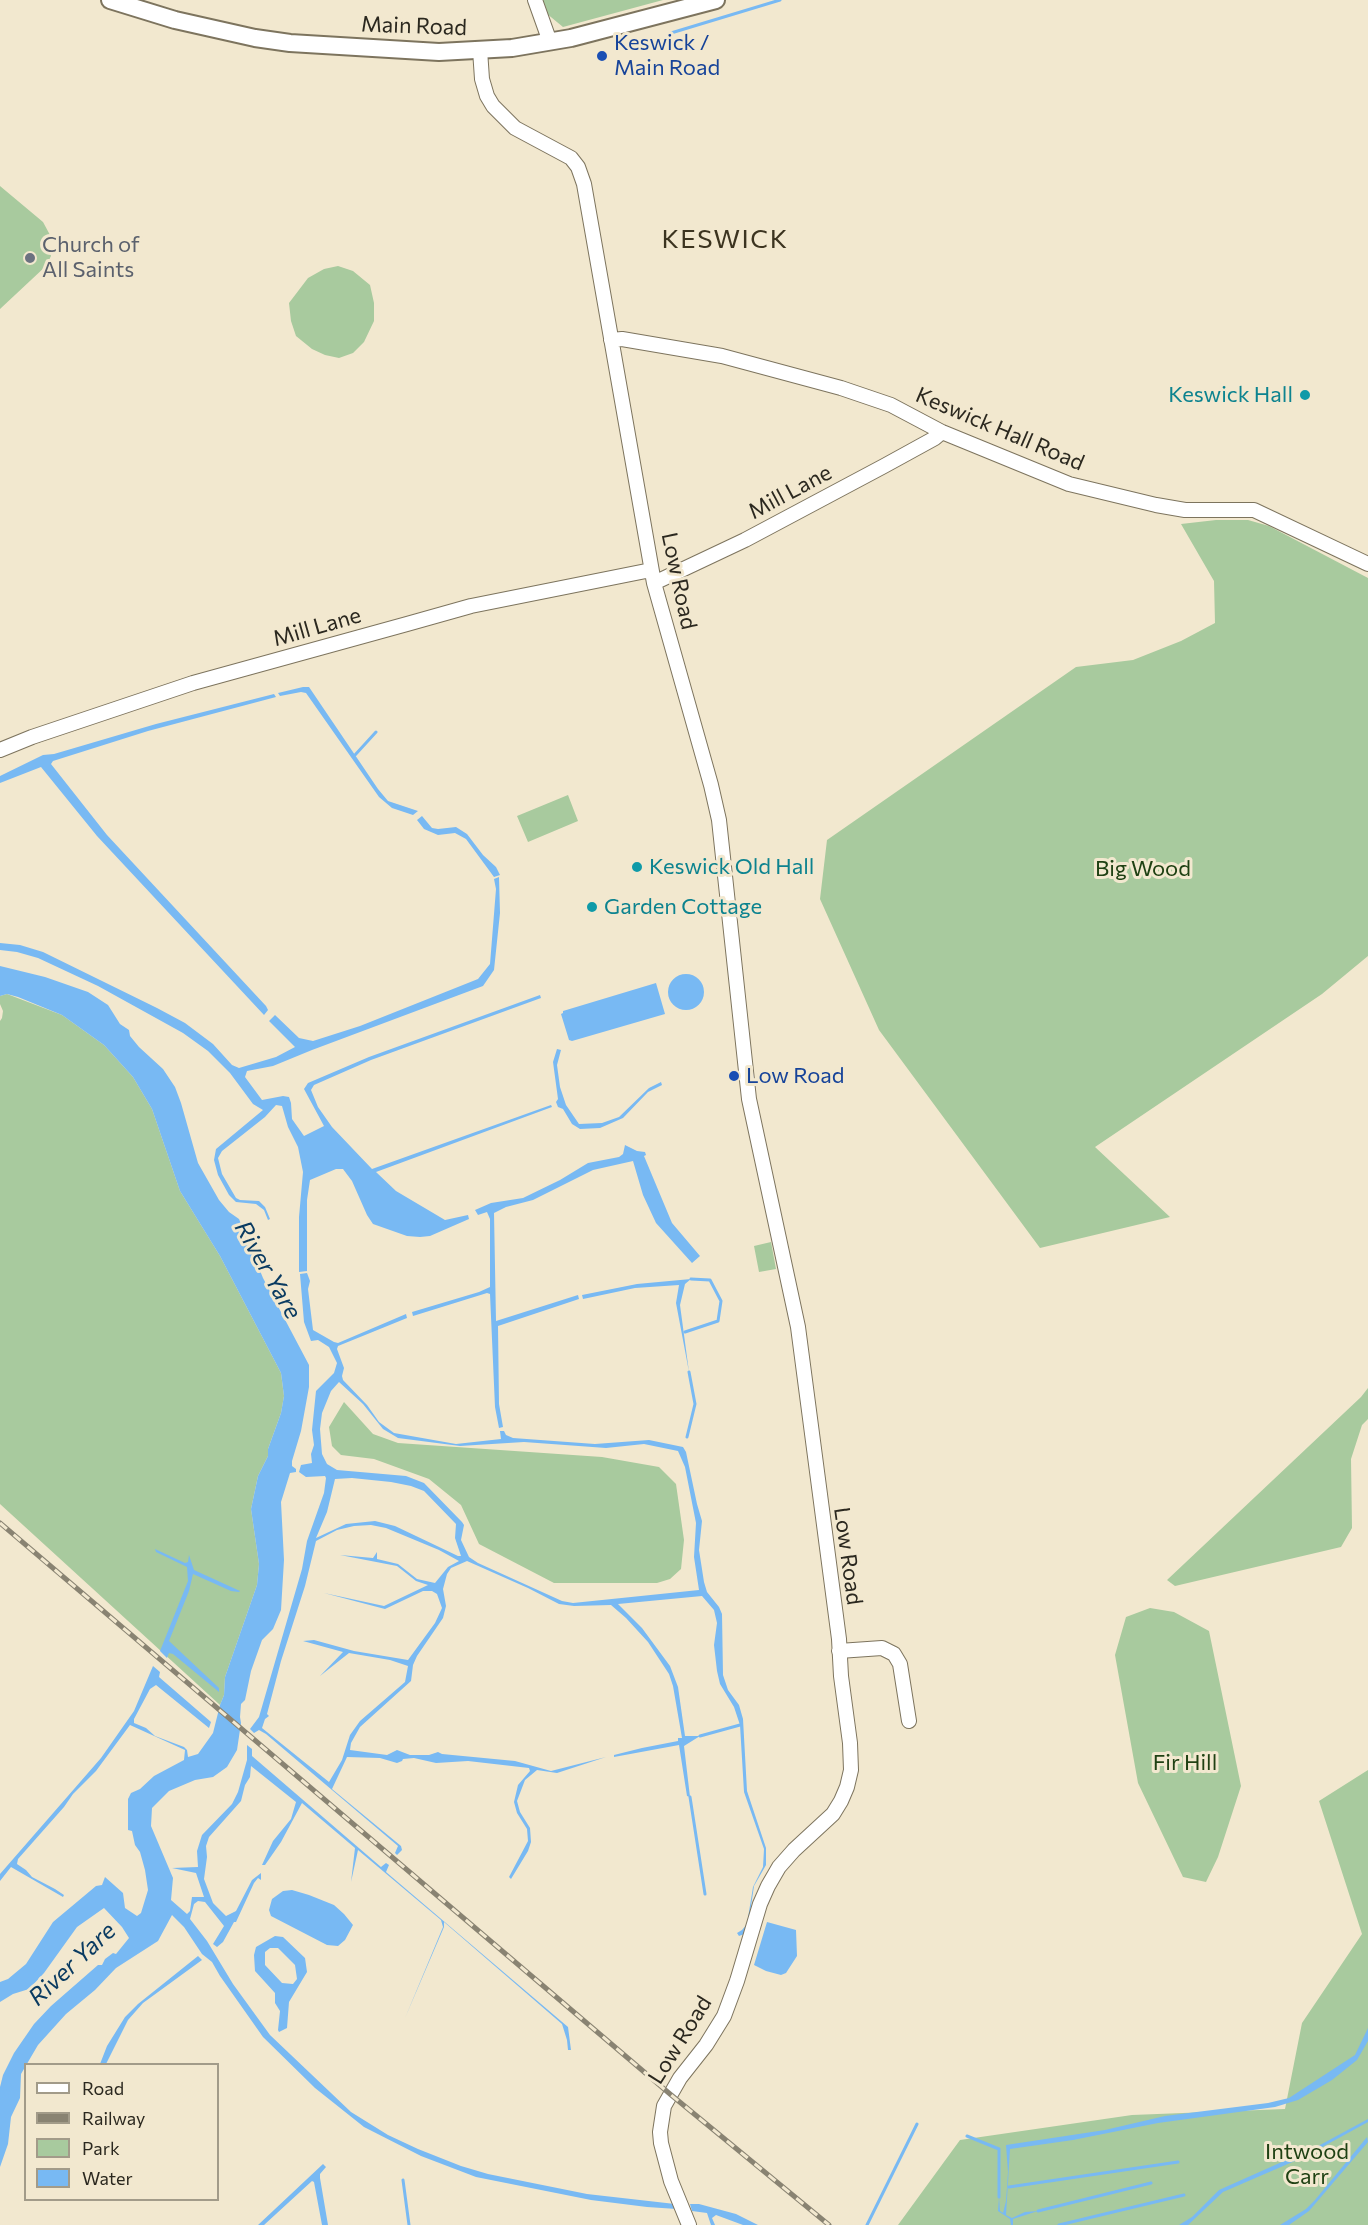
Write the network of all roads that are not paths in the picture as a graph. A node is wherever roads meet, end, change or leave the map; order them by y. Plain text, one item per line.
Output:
1 (110, 0) edge
2 (535, 0) edge
3 (716, 0) edge
4 (550, 42) junction
5 (480, 50) junction
6 (611, 340) junction
7 (942, 432) junction
8 (1368, 564) edge
9 (653, 576) junction
10 (0, 750) edge
11 (839, 1651) junction
12 (909, 1721) dead end
13 (686, 2220) edge

1 - 5 main road, Main Road
2 - 4 street
3 - 4 main road, Main Road
4 - 5 main road, Main Road
5 - 6 street, Low Road
6 - 7 street, Keswick Hall Road
6 - 9 street, Low Road
7 - 8 street, Keswick Hall Road
7 - 9 street, Mill Lane
9 - 10 street, Mill Lane
9 - 11 street, Low Road
11 - 12 street
11 - 13 street, Low Road

